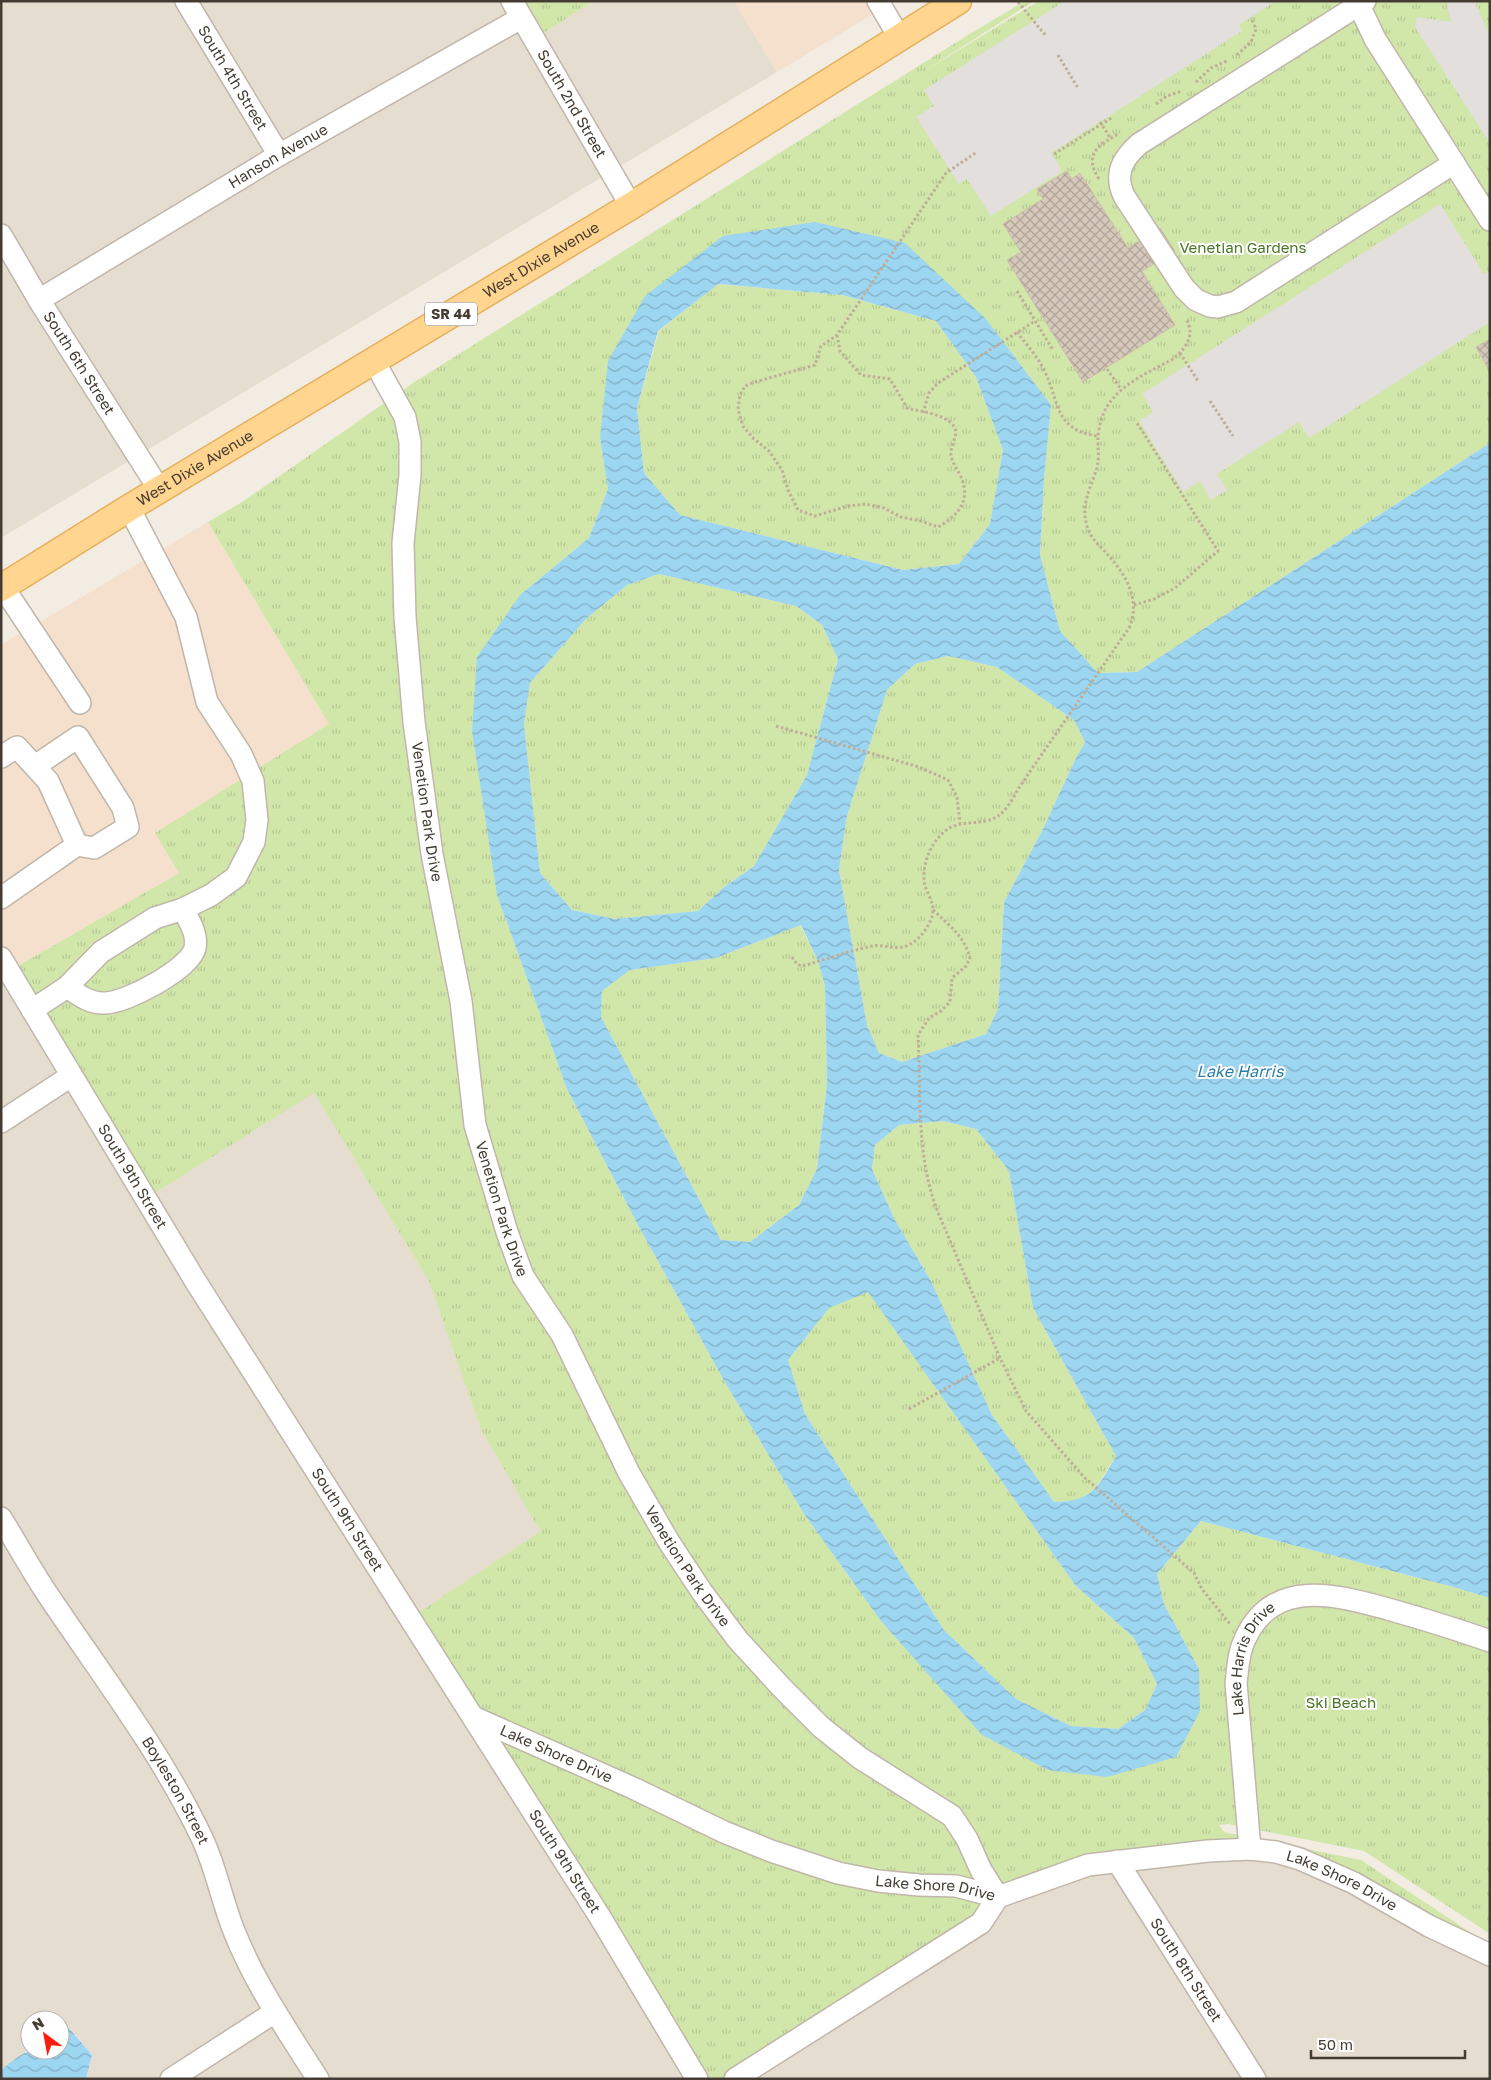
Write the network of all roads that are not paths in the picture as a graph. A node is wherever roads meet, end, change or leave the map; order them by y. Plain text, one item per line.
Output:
1 (186, 1) edge
2 (878, 1) edge
3 (958, 1) edge
4 (1360, 3) edge
5 (514, 5) edge
6 (900, 37) junction
7 (279, 155) junction
8 (1454, 163) junction
9 (631, 206) junction
10 (1490, 220) edge
11 (1, 235) edge
12 (39, 300) junction
13 (374, 361) junction
14 (159, 489) junction
15 (129, 508) junction
16 (2, 588) edge
17 (80, 703) dead end
18 (1, 757) edge
19 (34, 766) junction
20 (76, 845) junction
21 (1, 898) edge
22 (183, 909) junction
23 (1, 958) edge
24 (67, 986) junction
25 (32, 1010) junction
26 (71, 1076) junction
27 (1, 1122) edge
28 (1, 1518) edge
29 (1490, 1641) edge
30 (473, 1717) junction
31 (1250, 1849) junction
32 (1117, 1861) junction
33 (998, 1897) junction
34 (1490, 1955) edge
35 (275, 2012) junction
36 (171, 2079) edge
37 (318, 2079) edge
38 (697, 2079) edge
39 (735, 2079) edge
40 (1255, 2079) edge

1 - 7 street, South 4th Street
2 - 6 street
3 - 6 main road, SR 44
4 - 8 street
4 - 8 street
5 - 7 street, Hanson Avenue
5 - 9 street, South 2nd Street
6 - 9 main road, West Dixie Avenue / SR 44
7 - 12 street, Hanson Avenue
8 - 10 street
9 - 13 main road, West Dixie Avenue / SR 44
11 - 12 street, South 6th Street
12 - 14 street, South 6th Street
13 - 14 main road, West Dixie Avenue / SR 44
13 - 33 street, Venetion Park Drive
14 - 15 main road, West Dixie Avenue / SR 44
15 - 16 main road, West Dixie Avenue / SR 44
15 - 22 street
16 - 17 street
18 - 19 street
19 - 20 street
19 - 20 street
20 - 21 street
22 - 24 street
22 - 24 street
23 - 25 street, South 9th Street
24 - 25 street
25 - 26 street, South 9th Street
26 - 27 street
26 - 30 street, South 9th Street
28 - 35 street, Boyleston Street
29 - 31 street, Lake Harris Drive
30 - 33 street, Lake Shore Drive
30 - 38 street, South 9th Street
31 - 32 street, Lake Shore Drive
31 - 34 street, Lake Shore Drive
32 - 33 street, Lake Shore Drive
32 - 40 street, South 8th Street
33 - 39 street
35 - 36 street
35 - 37 street, Boyleston Street

